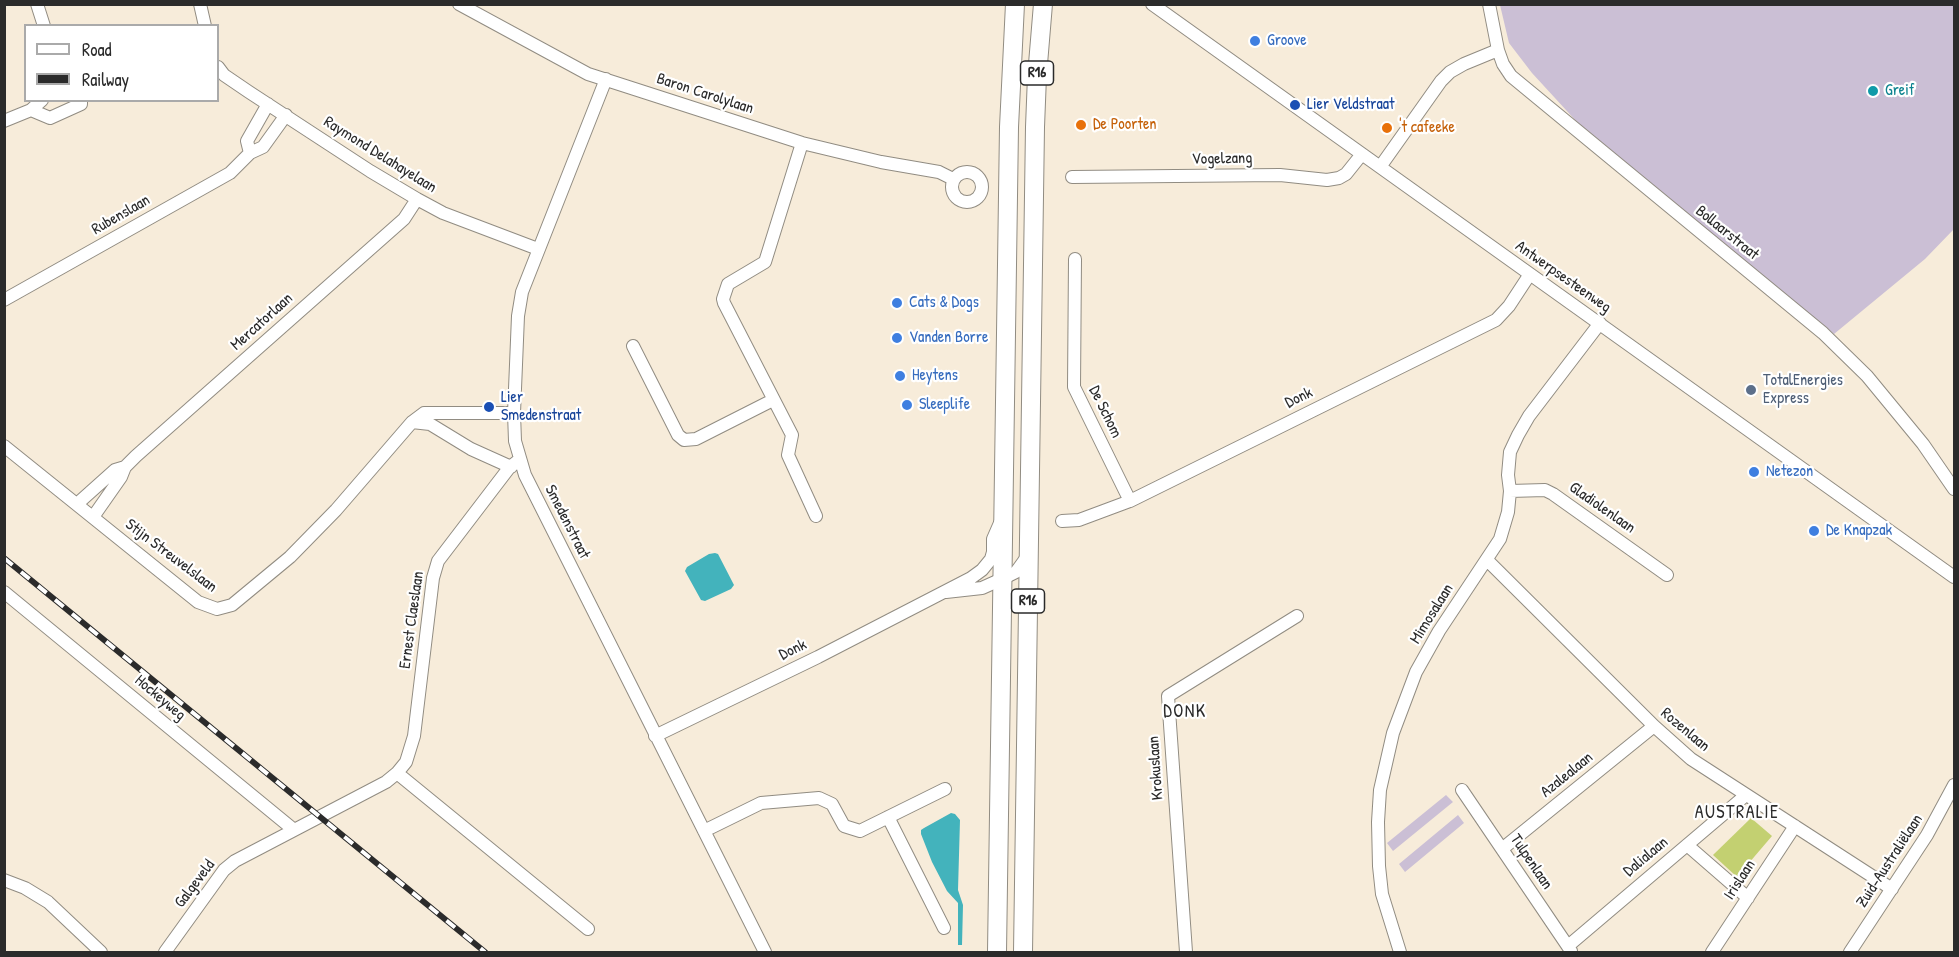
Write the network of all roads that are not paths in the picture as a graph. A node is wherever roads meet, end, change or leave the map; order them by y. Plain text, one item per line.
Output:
1 (37, 4) edge
2 (200, 4) edge
3 (459, 4) edge
4 (1015, 4) edge
5 (1152, 4) edge
6 (1489, 4) edge
7 (1044, 9) edge
8 (43, 24) edge
9 (205, 24) edge
10 (1498, 50) junction
11 (219, 68) edge
12 (606, 80) junction
13 (40, 102) edge
14 (81, 102) edge
15 (268, 104) junction
16 (31, 111) junction
17 (286, 116) junction
18 (4, 121) edge
19 (802, 143) junction
20 (250, 153) junction
21 (1362, 154) junction
22 (1380, 167) junction
23 (1072, 177) dead end
24 (954, 179) dead end
25 (417, 199) junction
26 (538, 249) junction
27 (1075, 259) dead end
28 (1530, 274) junction
29 (4, 300) edge
30 (1600, 323) junction
31 (633, 346) dead end
32 (773, 400) junction
33 (514, 413) junction
34 (412, 422) junction
35 (4, 446) edge
36 (515, 463) junction
37 (125, 467) junction
38 (1954, 489) edge
39 (1510, 491) junction
40 (1130, 501) junction
41 (77, 504) junction
42 (816, 516) dead end
43 (1003, 516) junction
44 (93, 517) junction
45 (1062, 521) dead end
46 (1029, 554) junction
47 (1487, 560) junction
48 (1667, 575) dead end
49 (1954, 577) edge
50 (1002, 579) junction
51 (982, 588) junction
52 (4, 592) edge
53 (944, 592) junction
54 (1002, 606) junction
55 (1297, 616) dead end
56 (1654, 726) junction
57 (655, 736) junction
58 (397, 773) junction
59 (1954, 785) edge
60 (945, 789) dead end
61 (1462, 790) dead end
62 (1746, 795) junction
63 (888, 817) junction
64 (1795, 826) junction
65 (294, 830) junction
66 (704, 831) junction
67 (1687, 845) junction
68 (1502, 849) junction
69 (4, 880) edge
70 (1892, 889) junction
71 (1748, 898) junction
72 (944, 928) dead end
73 (588, 929) dead end
74 (1570, 949) edge
75 (101, 952) edge
76 (165, 952) edge
77 (765, 952) edge
78 (998, 952) edge
79 (1023, 952) edge
80 (1186, 952) edge
81 (1400, 952) edge
82 (1712, 952) edge
83 (1850, 952) edge

1 - 8 street
2 - 9 street
3 - 12 street, Baron Carolylaan
4 - 43 highway, R16
5 - 21 street, Antwerpsesteenweg
6 - 10 street, Bollaarstraat
7 - 46 highway, R16
10 - 22 street
10 - 38 street, Bollaarstraat
11 - 15 street, Raymond Delahayelaan
12 - 19 street, Baron Carolylaan
12 - 26 street, Smedenstraat
13 - 16 street
14 - 16 street
15 - 17 street, Raymond Delahayelaan
15 - 20 street
16 - 18 street
17 - 20 street, Rubenslaan
17 - 25 street, Raymond Delahayelaan
19 - 24 street, Baron Carolylaan
19 - 32 street
20 - 29 street, Rubenslaan
21 - 22 street, Antwerpsesteenweg
21 - 23 street, Vogelzang
22 - 28 street, Antwerpsesteenweg
25 - 26 street, Raymond Delahayelaan
25 - 37 street, Mercatorlaan
26 - 33 street, Smedenstraat
27 - 40 street, De Schom
28 - 30 street, Antwerpsesteenweg
28 - 40 street, Donk
30 - 39 street, Mimosalaan
30 - 49 street, Antwerpsesteenweg
31 - 32 street
32 - 42 street
33 - 34 street, Stijn Streuvelslaan
33 - 36 street, Smedenstraat
34 - 36 street
34 - 44 street, Stijn Streuvelslaan
35 - 41 street, Stijn Streuvelslaan
36 - 57 street, Smedenstraat
36 - 58 street, Ernest Claeslaan
37 - 41 street, Mercatorlaan
37 - 44 street, Mercatorlaan
39 - 47 street, Mimosalaan
39 - 48 street, Gladiolenlaan
40 - 45 street, Donk
41 - 44 street, Stijn Streuvelslaan
43 - 50 highway, R16
43 - 53 street, Donk
46 - 50 street, Donk
46 - 79 highway, R16
47 - 56 street, Rozenlaan
47 - 81 street, Mimosalaan
50 - 51 street, Donk
50 - 54 highway, R16
51 - 53 street, Donk
51 - 54 street
52 - 65 street, Hockeyweg
53 - 57 street, Donk
54 - 78 highway, R16
55 - 80 street, Krokuslaan
56 - 62 street, Rozenlaan
56 - 68 street, Azalealaan
57 - 66 street, Smedenstraat
58 - 65 street, Ernest Claeslaan
58 - 73 street
59 - 70 street, Zuid-Australiëlaan
60 - 63 street
61 - 68 street, Tulpenlaan
62 - 64 street, Rozenlaan
62 - 67 street, Dalialaan
63 - 66 street
63 - 72 street
64 - 70 street, Rozenlaan
64 - 71 street, Irislaan
65 - 76 street, Galgeveld
66 - 77 street, Smedenstraat
67 - 71 street
67 - 74 street, Dalialaan
68 - 74 street, Tulpenlaan
69 - 75 street
70 - 83 street, Zuid-Australiëlaan
71 - 82 street, Irislaan

